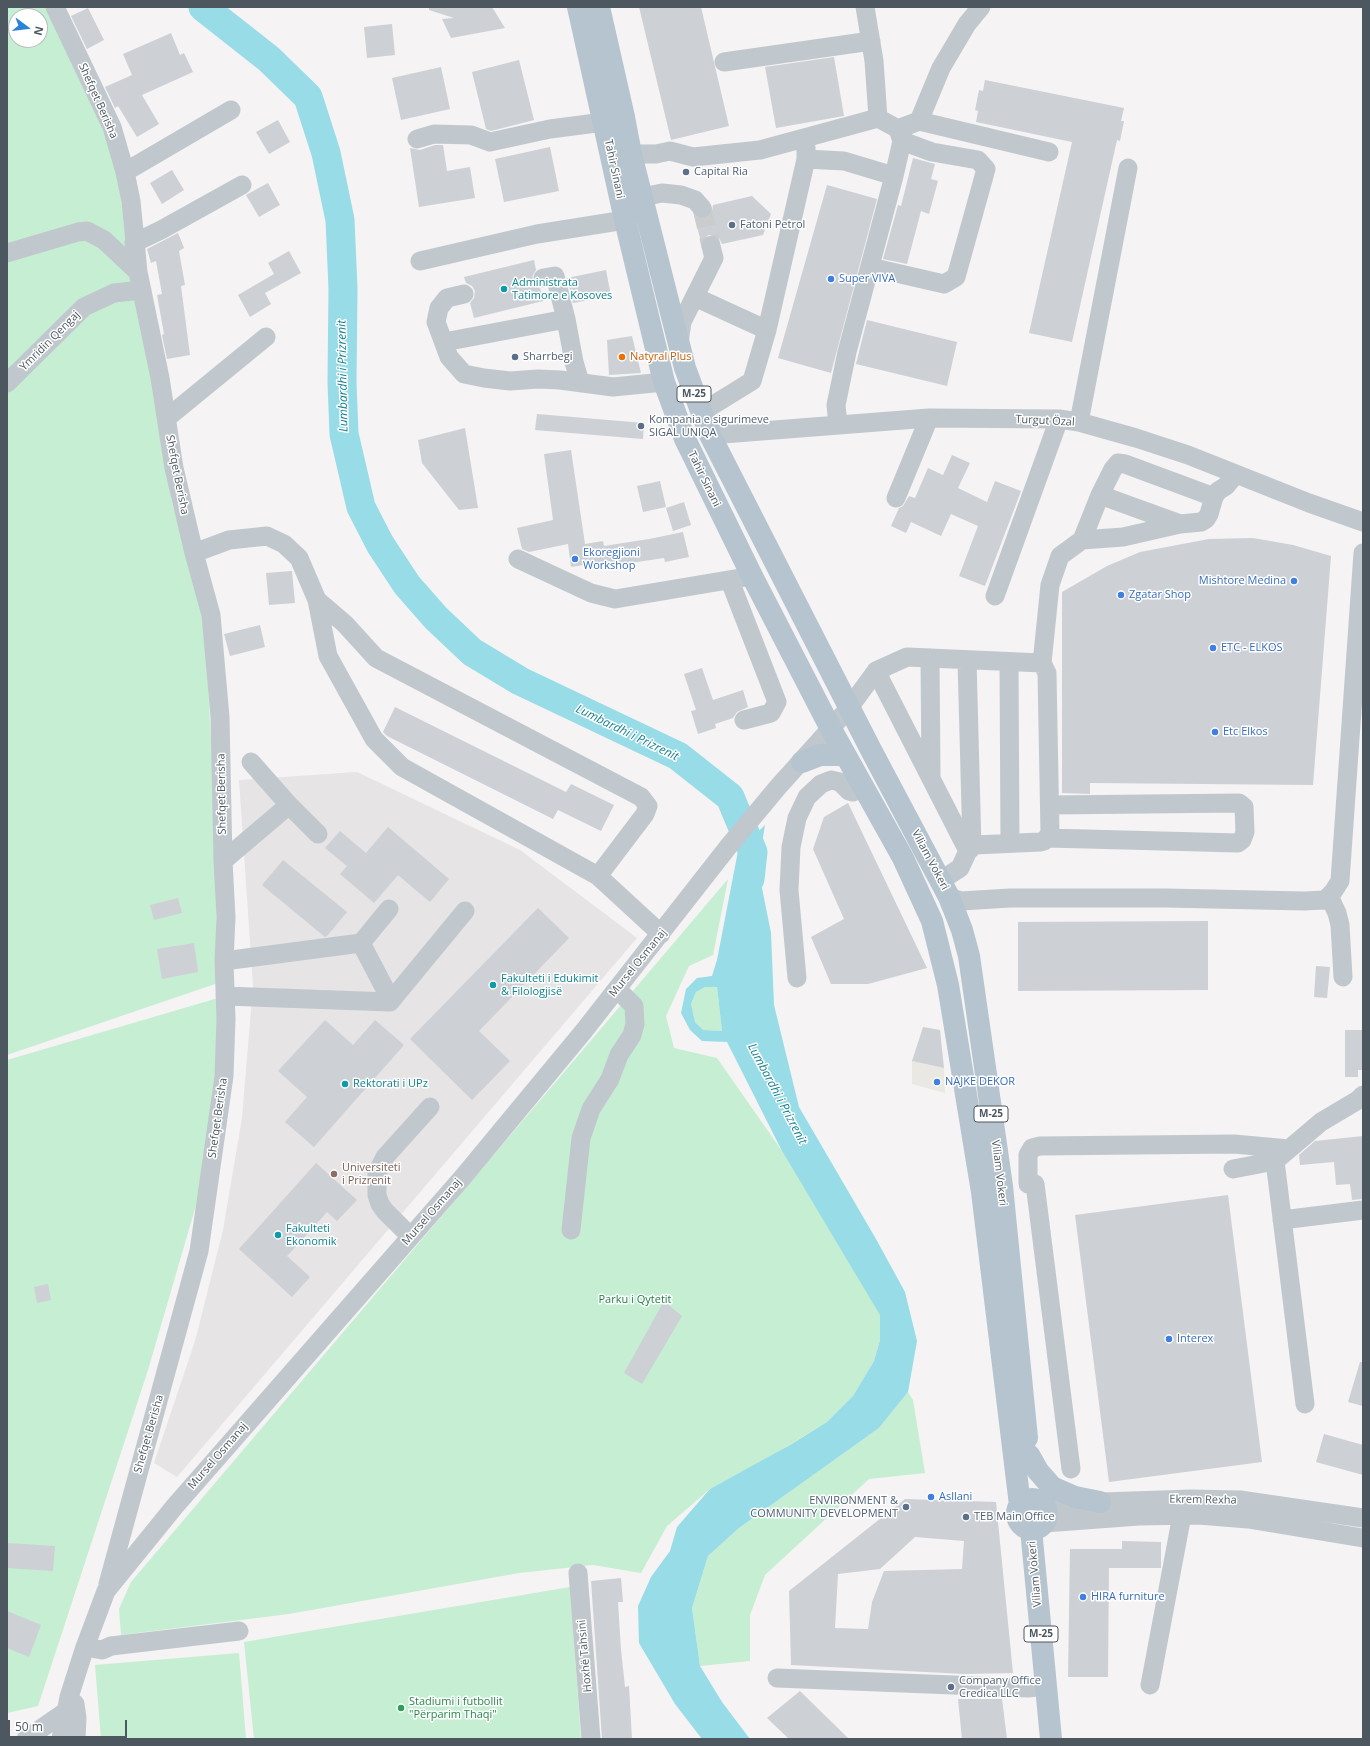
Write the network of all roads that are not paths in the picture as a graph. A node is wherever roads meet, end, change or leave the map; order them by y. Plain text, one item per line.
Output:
1 (55, 7) edge
2 (578, 7) edge
3 (599, 7) edge
4 (865, 7) edge
5 (981, 7) edge
6 (871, 42) junction
7 (724, 62) dead end
8 (231, 110) dead end
9 (878, 118) junction
10 (919, 120) junction
11 (604, 122) junction
12 (900, 135) junction
13 (806, 138) junction
14 (417, 139) dead end
15 (1049, 152) dead end
16 (630, 154) junction
17 (806, 160) junction
18 (1128, 168) dead end
19 (125, 172) junction
20 (894, 176) junction
21 (242, 185) dead end
22 (642, 197) junction
23 (702, 208) tunnel mouth
24 (625, 220) junction
25 (134, 242) junction
26 (711, 246) tunnel mouth
27 (7, 253) edge
28 (420, 261) dead end
29 (870, 267) junction
30 (138, 272) junction
31 (543, 278) dead end
32 (142, 290) junction
33 (464, 294) dead end
34 (695, 297) junction
35 (566, 319) junction
36 (767, 330) junction
37 (266, 338) dead end
38 (444, 342) junction
39 (679, 345) junction
40 (580, 382) junction
41 (664, 382) junction
42 (7, 383) edge
43 (701, 411) junction
44 (166, 418) junction
45 (929, 418) junction
46 (1059, 420) junction
47 (1079, 422) junction
48 (838, 425) junction
49 (710, 435) junction
50 (1235, 475) junction
51 (1100, 495) junction
52 (1214, 497) junction
53 (896, 498) dead end
54 (1363, 522) edge
55 (1180, 524) junction
56 (1082, 540) junction
57 (194, 553) junction
58 (1363, 553) edge
59 (518, 559) dead end
60 (752, 576) junction
61 (730, 581) junction
62 (995, 596) dead end
63 (317, 600) junction
64 (930, 658) junction
65 (967, 660) junction
66 (1009, 662) junction
67 (1042, 663) junction
68 (876, 671) junction
69 (849, 708) junction
70 (744, 720) dead end
71 (831, 729) junction
72 (871, 750) joint
73 (845, 755) junction
74 (252, 762) dead end
75 (802, 762) junction
76 (931, 779) junction
77 (862, 788) junction
78 (289, 805) junction
79 (1050, 805) junction
80 (318, 834) dead end
81 (1048, 838) junction
82 (1010, 844) junction
83 (970, 849) junction
84 (223, 861) junction
85 (598, 876) junction
86 (945, 889) junction
87 (1329, 896) junction
88 (389, 909) dead end
89 (464, 910) dead end
90 (661, 934) junction
91 (361, 943) junction
92 (224, 961) junction
93 (1343, 977) dead end
94 (797, 978) dead end
95 (617, 989) junction
96 (225, 996) junction
97 (390, 1002) junction
98 (1363, 1095) edge
99 (430, 1107) dead end
100 (1289, 1149) junction
101 (1275, 1161) junction
102 (1233, 1169) dead end
103 (1363, 1210) edge
104 (1282, 1220) junction
105 (571, 1230) dead end
106 (410, 1236) junction
107 (1305, 1404) dead end
108 (1029, 1455) junction
109 (1071, 1469) dead end
110 (1100, 1502) junction
111 (1034, 1512) junction
112 (1182, 1514) junction
113 (1363, 1518) edge
114 (1363, 1538) edge
115 (578, 1573) dead end
116 (106, 1591) junction
117 (239, 1631) dead end
118 (84, 1648) junction
119 (777, 1678) dead end
120 (1150, 1685) dead end
121 (1046, 1686) junction
122 (67, 1705) junction
123 (26, 1739) edge
124 (61, 1739) edge
125 (76, 1739) edge
126 (591, 1739) edge
127 (1051, 1739) edge

1 - 19 street, Shefqet Berisha
2 - 11 main road, Tahir Sinani / M-25
3 - 16 main road, Tahir Sinani / M-25
4 - 6 street
5 - 10 street
6 - 7 street
6 - 9 street
8 - 19 street
9 - 12 street
9 - 13 street
10 - 12 street
10 - 15 street
11 - 14 street
11 - 24 main road, Tahir Sinani / M-25
12 - 20 street
12 - 29 street
13 - 16 street
13 - 17 street
16 - 22 main road, Tahir Sinani / M-25
17 - 20 street
17 - 36 street
18 - 47 street
19 - 25 street, Shefqet Berisha
20 - 29 street
21 - 25 street
22 - 23 street
22 - 39 main road, Tahir Sinani / M-25
24 - 28 street
24 - 41 main road, Tahir Sinani / M-25
25 - 30 street, Shefqet Berisha
26 - 34 street
27 - 30 street
29 - 48 street
30 - 32 street, Shefqet Berisha
31 - 35 street
32 - 42 street, Ymridin Qengaj
32 - 44 street, Shefqet Berisha
33 - 38 street
34 - 36 street
34 - 39 street
35 - 38 street
35 - 40 street
36 - 43 street
37 - 44 street
38 - 40 street
39 - 43 main road, Tahir Sinani / M-25
40 - 41 street
41 - 60 main road, Tahir Sinani / M-25
43 - 49 main road, Tahir Sinani / M-25
44 - 57 street, Shefqet Berisha
45 - 46 street, Turgut Özal
45 - 48 street, Turgut Özal
45 - 53 street
46 - 47 street, Turgut Özal
46 - 62 street
47 - 50 street, Turgut Özal
48 - 49 street, Turgut Özal
49 - 69 main road, Tahir Sinani / M-25
50 - 52 street
50 - 54 street, Turgut Özal
51 - 52 street
51 - 55 street
51 - 56 street
52 - 55 street
55 - 56 street
56 - 67 street
57 - 63 street
57 - 84 street, Shefqet Berisha
58 - 87 street
59 - 61 street
60 - 61 street
60 - 71 main road, Tahir Sinani / M-25
61 - 70 street
63 - 85 street
63 - 85 street
64 - 65 street
64 - 68 street
64 - 76 street
65 - 66 street
65 - 83 street
66 - 67 street
66 - 82 street
67 - 79 street
68 - 69 street, Mursel Osmanaj
68 - 76 street
69 - 71 street, Mursel Osmanaj
69 - 72 main road, Tahir Sinani / M-25
71 - 73 main road, Tahir Sinani / M-25
71 - 75 street, Mursel Osmanaj
72 - 86 main road, Viliam Vokeri / M-25
73 - 75 main road
73 - 77 main road, Tahir Sinani / M-25
74 - 78 street
75 - 90 street, Mursel Osmanaj
76 - 83 street
77 - 94 street
77 - 111 main road, Viliam Vokeri / M-25
78 - 80 street
78 - 84 street
79 - 81 street
79 - 81 street
81 - 82 street
82 - 83 street
83 - 86 street
84 - 92 street, Shefqet Berisha
85 - 90 street
86 - 87 street
86 - 108 main road, Viliam Vokeri / M-25
87 - 93 street
88 - 91 street
89 - 97 street
90 - 95 street, Mursel Osmanaj
91 - 92 street
91 - 97 street
92 - 96 street, Shefqet Berisha
95 - 105 street
95 - 106 street, Mursel Osmanaj
96 - 97 street
96 - 116 street, Shefqet Berisha
98 - 100 street
99 - 106 street
100 - 101 street
100 - 109 street
101 - 102 street
101 - 104 street
103 - 104 street
104 - 107 street
106 - 116 street, Mursel Osmanaj
108 - 110 main road
108 - 111 main road, Viliam Vokeri / M-25
110 - 111 street, Ekrem Rexha
110 - 113 street, Ekrem Rexha
111 - 112 street, Ekrem Rexha
111 - 121 main road, Viliam Vokeri / M-25
112 - 114 street, Ekrem Rexha
112 - 120 street
115 - 126 street, Hoxhë Tahsini
116 - 118 street, Mursel Osmanaj
117 - 118 street
118 - 122 street, Mursel Osmanaj
119 - 121 street
121 - 127 main road, Viliam Vokeri / M-25
122 - 123 street
122 - 124 street, Mursel Osmanaj
122 - 125 street

